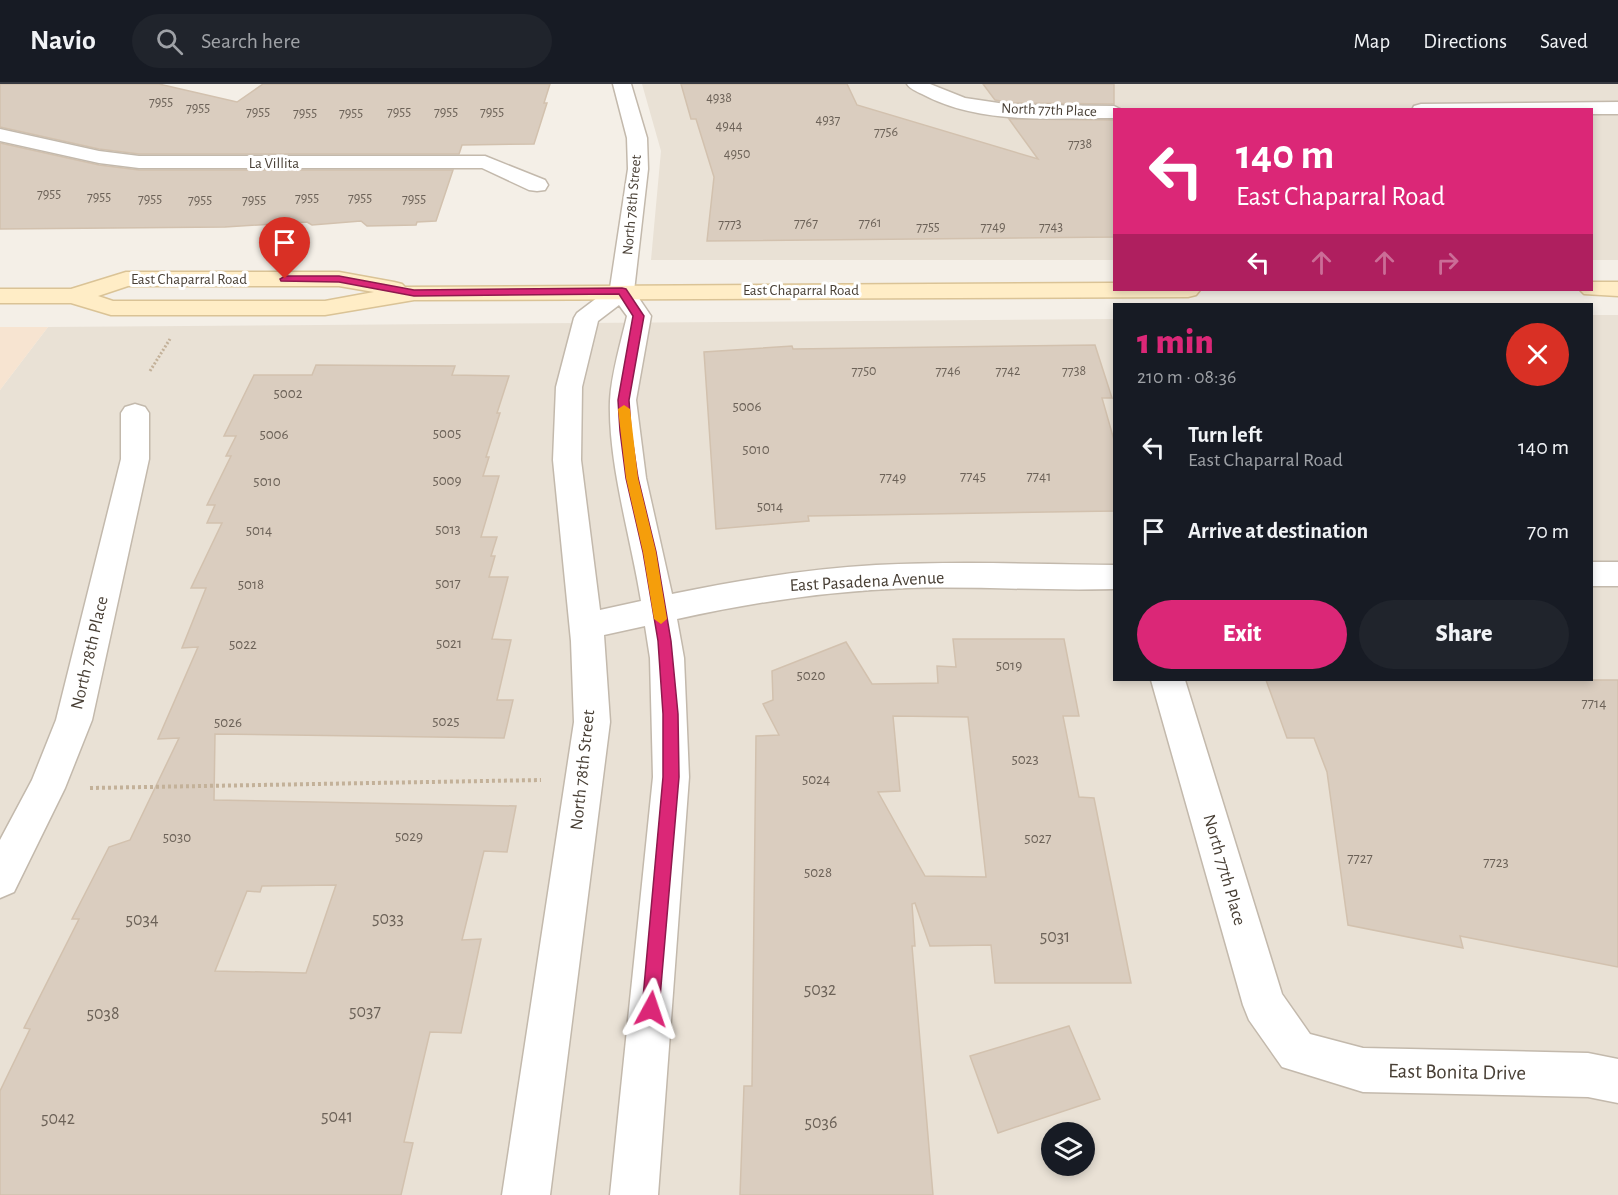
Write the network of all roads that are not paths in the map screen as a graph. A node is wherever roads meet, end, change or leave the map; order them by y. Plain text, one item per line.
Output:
1 (622, 84) edge
2 (916, 84) edge
3 (1593, 108) edge
4 (1618, 108) edge
5 (1113, 112) edge
6 (3, 136) edge
7 (537, 185) dead end
8 (1593, 289) edge
9 (1618, 289) edge
10 (1113, 290) edge
11 (622, 291) junction
12 (0, 296) edge
13 (135, 413) dead end
14 (1593, 574) edge
15 (1618, 574) edge
16 (1113, 577) edge
17 (659, 609) junction
18 (587, 626) junction
19 (1168, 681) edge
20 (0, 879) edge
21 (1297, 1052) joint
22 (1618, 1081) edge
23 (526, 1195) edge
24 (634, 1195) edge

1 - 11 street, North 78th Street
2 - 5 street, North 77th Place
3 - 4 street
6 - 7 street, La Villita
8 - 9 main road
10 - 11 main road, East Chaparral Road
11 - 12 main road, East Chaparral Road
11 - 17 street
11 - 18 street, North 78th Street
13 - 20 street, North 78th Place
14 - 15 street
16 - 17 street, East Pasadena Avenue
17 - 18 street, East Pasadena Avenue
17 - 24 street
18 - 23 street, North 78th Street
19 - 21 street, North 77th Place
21 - 22 street, East Bonita Drive

